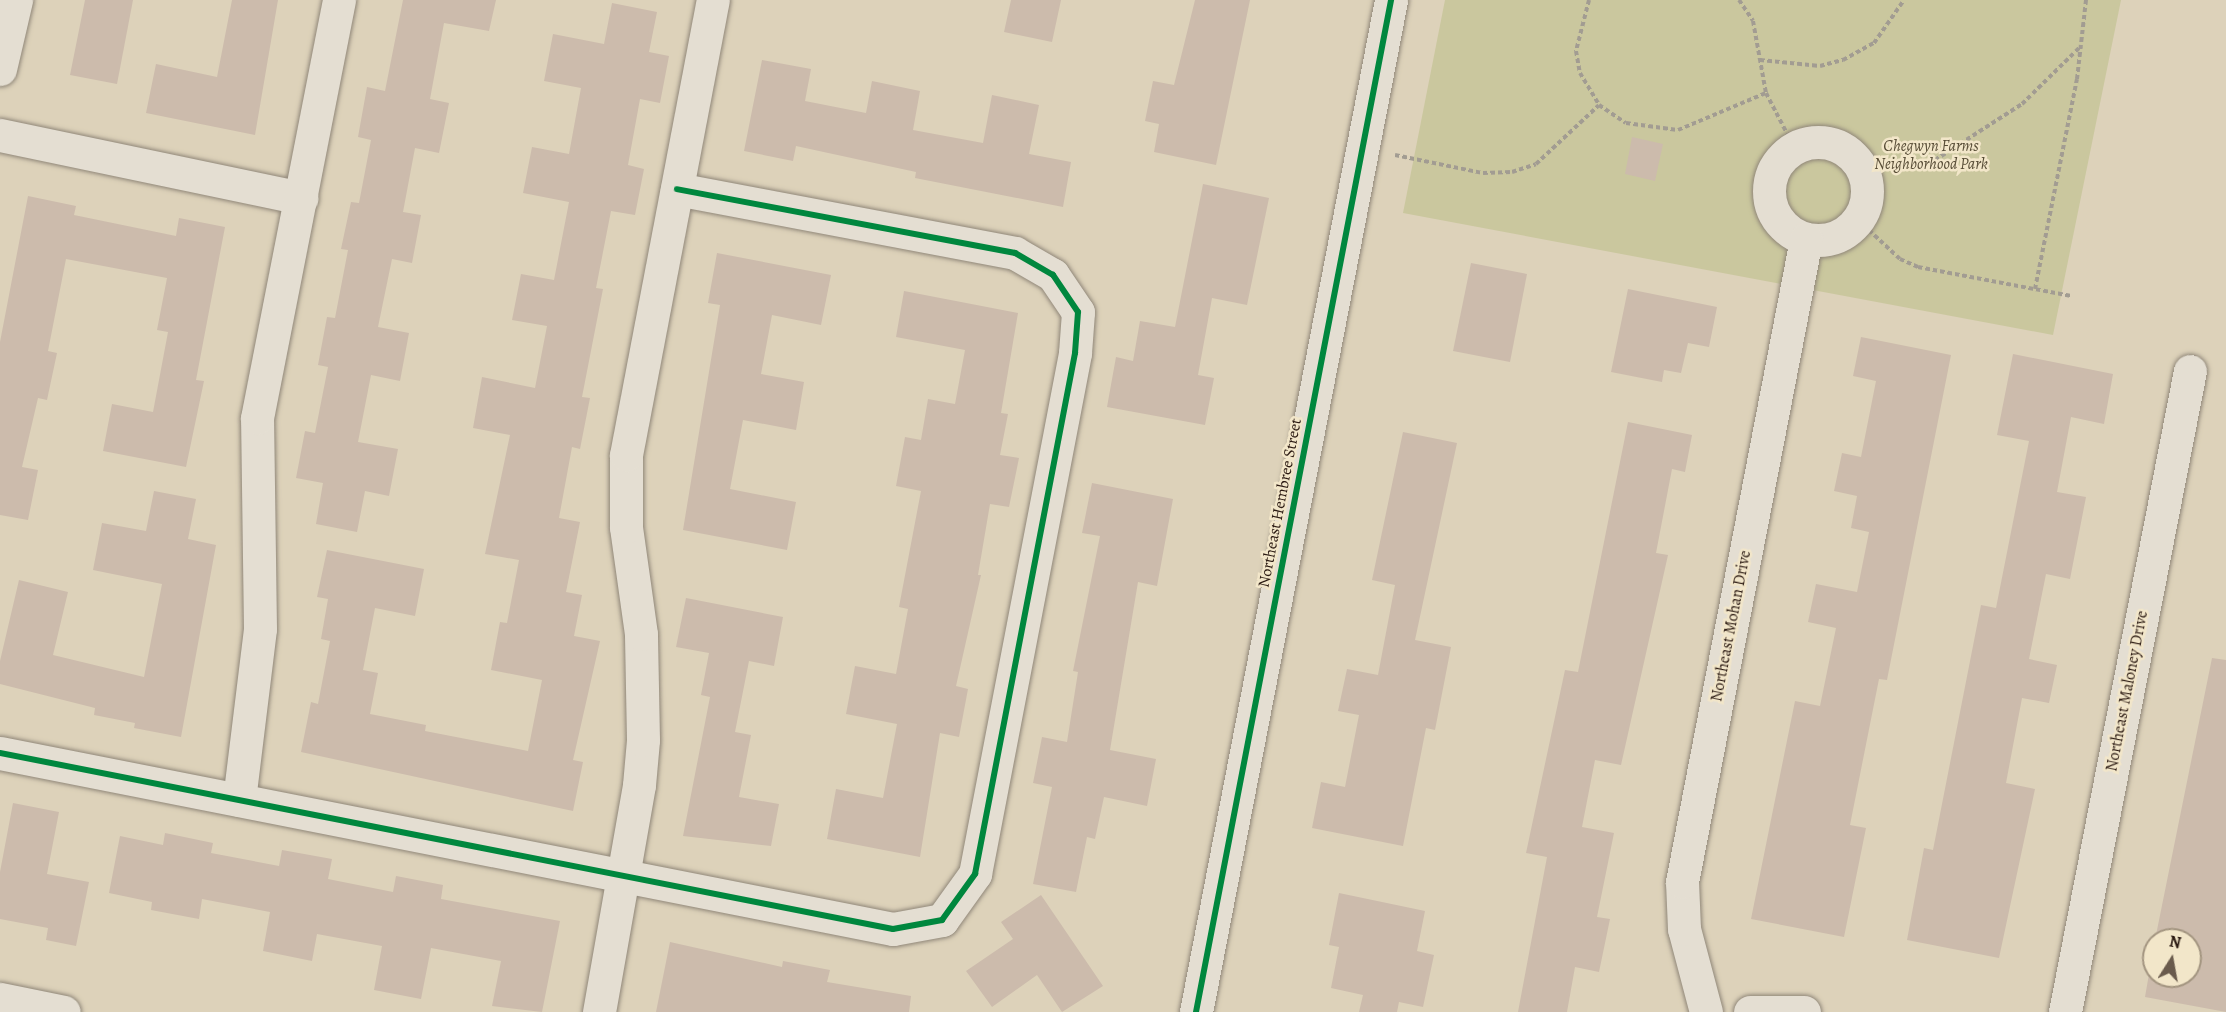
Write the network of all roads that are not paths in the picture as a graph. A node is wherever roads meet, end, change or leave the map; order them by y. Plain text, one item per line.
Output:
1 (16, 0) edge
2 (339, 0) edge
3 (713, 0) edge
4 (1391, 0) edge
5 (0, 69) edge
6 (0, 135) edge
7 (677, 189) junction
8 (301, 198) junction
9 (1806, 239) junction
10 (2190, 371) dead end
11 (0, 753) edge
12 (239, 800) junction
13 (622, 876) junction
14 (0, 999) edge
15 (64, 1012) edge
16 (598, 1012) edge
17 (1196, 1012) edge
18 (1706, 1012) edge
19 (1750, 1012) edge
20 (1804, 1012) edge
21 (2065, 1012) edge

1 - 5 street
2 - 8 street
3 - 7 street
4 - 17 street, Northeast Hembree Street
6 - 8 street
7 - 13 street
7 - 13 street
8 - 12 street
9 - 9 street
9 - 18 street, Northeast Mohan Drive
10 - 21 street, Northeast Maloney Drive
11 - 12 street
12 - 13 street
13 - 16 street
14 - 15 street
19 - 20 street

